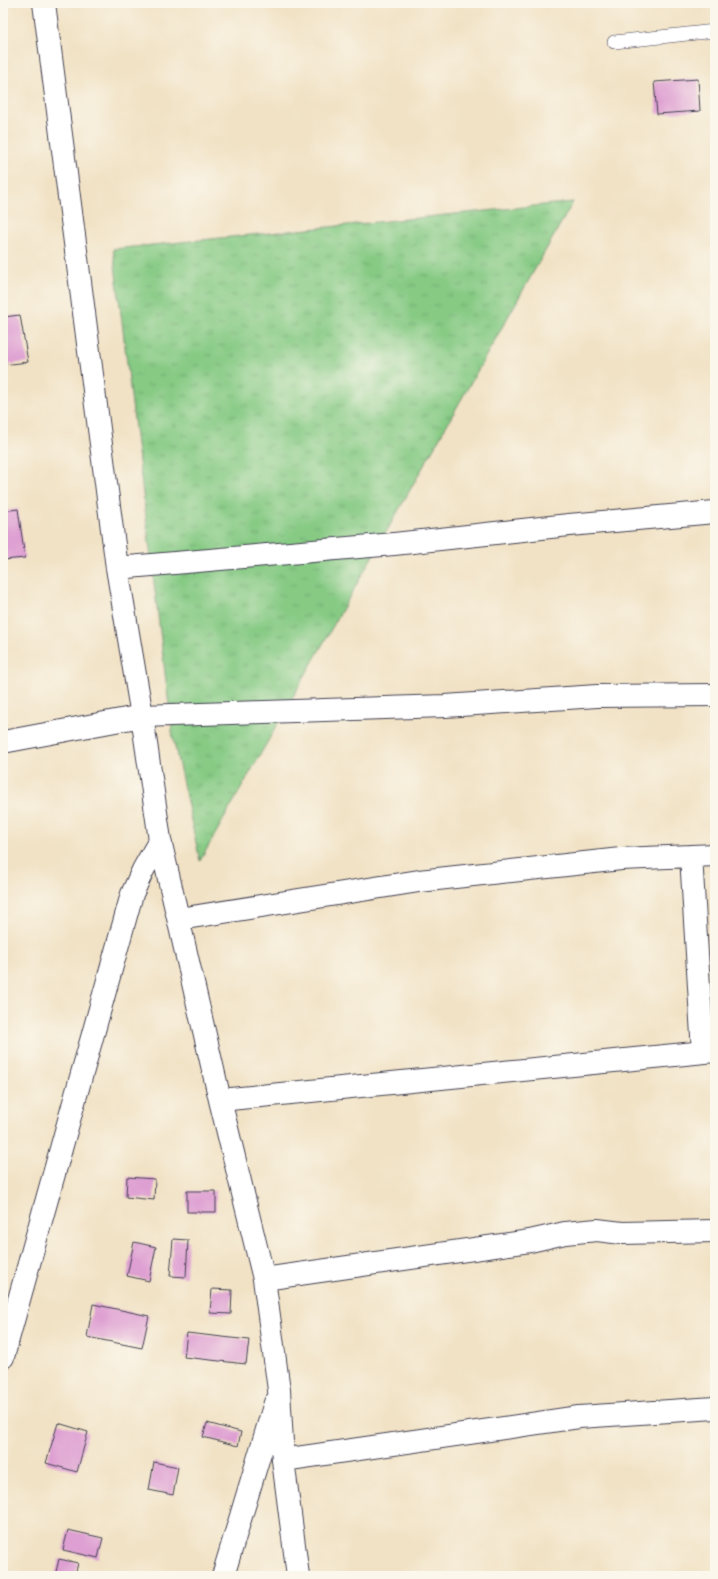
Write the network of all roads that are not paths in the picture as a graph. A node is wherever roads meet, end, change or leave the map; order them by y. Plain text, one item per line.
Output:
1 (44, 3) edge
2 (715, 31) edge
3 (614, 42) dead end
4 (715, 512) edge
5 (117, 568) junction
6 (715, 695) edge
7 (142, 716) junction
8 (3, 742) edge
9 (160, 840) junction
10 (715, 855) edge
11 (691, 856) junction
12 (179, 919) junction
13 (709, 1051) edge
14 (220, 1100) junction
15 (715, 1230) edge
16 (264, 1279) junction
17 (3, 1357) edge
18 (279, 1390) junction
19 (715, 1408) edge
20 (283, 1460) junction
21 (223, 1576) edge
22 (298, 1576) edge

1 - 5 street
2 - 3 lane
4 - 5 street
5 - 7 street
6 - 7 street
7 - 8 street
7 - 9 street
9 - 12 street
9 - 17 street
10 - 11 street
11 - 12 street
11 - 13 street
12 - 14 street
13 - 14 street
14 - 16 street
15 - 16 street
16 - 18 street
18 - 20 street
18 - 21 street
19 - 20 street
20 - 22 street

